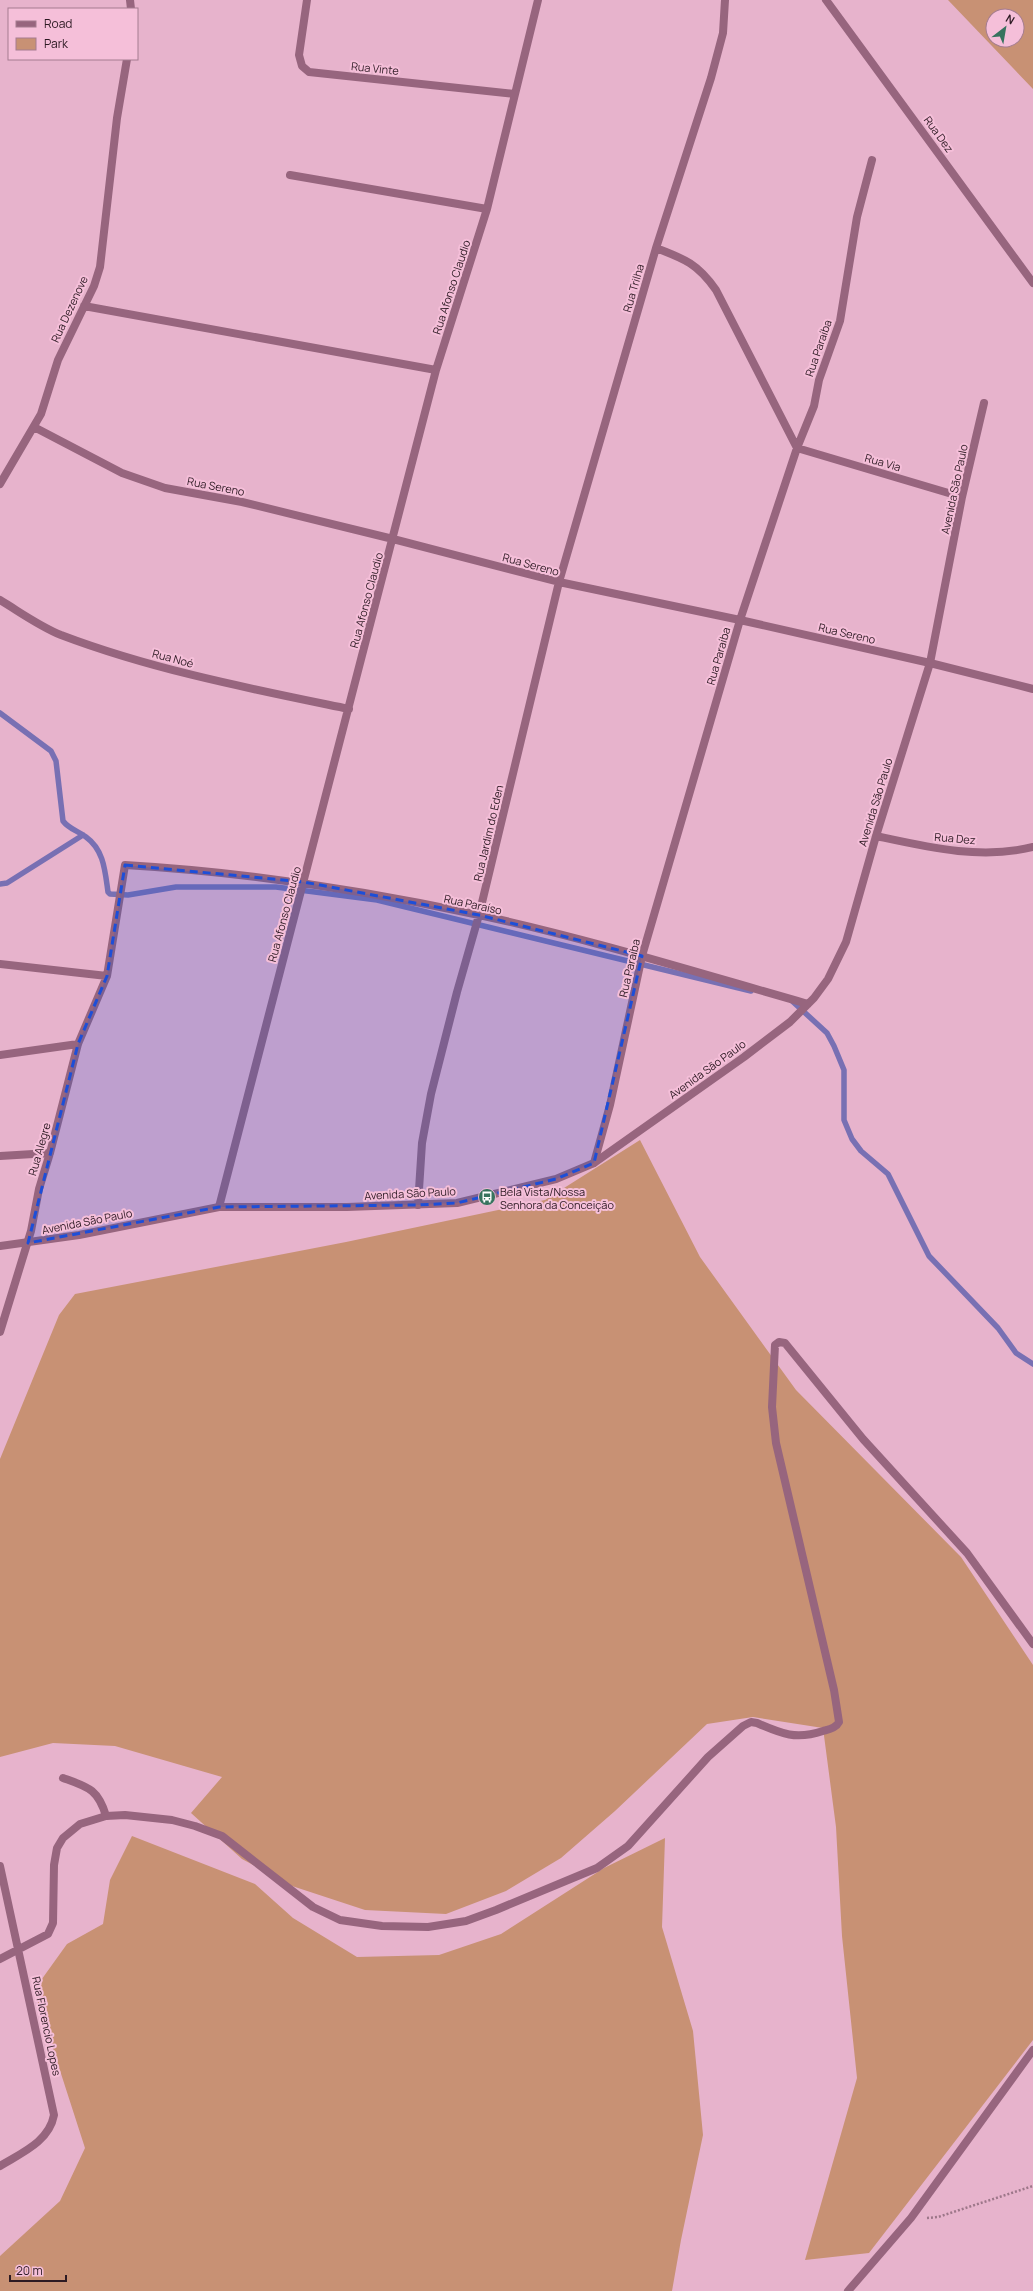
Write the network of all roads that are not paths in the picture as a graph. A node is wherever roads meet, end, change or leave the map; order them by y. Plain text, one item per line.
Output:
1 (307, 0) edge
2 (538, 0) edge
3 (725, 0) edge
4 (826, 0) edge
5 (127, 60) edge
6 (515, 94) junction
7 (872, 160) dead end
8 (290, 174) dead end
9 (487, 209) junction
10 (656, 248) junction
11 (1033, 283) edge
12 (84, 306) junction
13 (436, 370) junction
14 (984, 403) dead end
15 (34, 427) junction
16 (797, 448) junction
17 (0, 484) edge
18 (962, 497) junction
19 (394, 538) junction
20 (559, 582) junction
21 (0, 600) edge
22 (740, 620) junction
23 (930, 663) junction
24 (1033, 689) edge
25 (349, 709) junction
26 (876, 836) junction
27 (1033, 847) edge
28 (125, 865) joint
29 (304, 882) junction
30 (479, 915) junction
31 (642, 956) junction
32 (0, 964) edge
33 (107, 976) junction
34 (808, 1004) junction
35 (78, 1044) junction
36 (0, 1055) edge
37 (50, 1153) junction
38 (0, 1156) edge
39 (594, 1163) junction
40 (418, 1205) junction
41 (219, 1207) junction
42 (28, 1243) junction
43 (0, 1246) edge
44 (0, 1332) edge
45 (1033, 1644) edge
46 (63, 1778) dead end
47 (106, 1816) junction
48 (0, 1866) edge
49 (19, 1948) junction
50 (0, 1959) edge
51 (1033, 2050) edge
52 (0, 2166) edge
53 (848, 2291) edge

1 - 6 street, Rua Vinte
2 - 6 street, Rua Afonso Claudio
3 - 10 street, Rua Trilha
4 - 11 street, Rua Dez
5 - 12 street, Rua Dezenove
6 - 9 street, Rua Afonso Claudio
7 - 16 street, Rua Paraíba
8 - 9 street
9 - 13 street, Rua Afonso Claudio
10 - 16 street
10 - 20 street, Rua Trilha
12 - 13 street
12 - 15 street, Rua Dezenove
13 - 19 street, Rua Afonso Claudio
14 - 18 street, Avenida São Paulo
15 - 17 street, Rua Dezenove
15 - 19 street, Rua Sereno
16 - 18 street, Rua Via
16 - 22 street, Rua Paraíba
18 - 23 street, Avenida São Paulo
19 - 20 street, Rua Sereno
19 - 25 street, Rua Afonso Claudio
20 - 22 street, Rua Sereno
20 - 30 street, Rua Jardim do Eden
21 - 25 street, Rua Noé
22 - 23 street, Rua Sereno
22 - 31 street, Rua Paraíba
23 - 24 street, Rua Sereno
23 - 26 street, Avenida São Paulo
25 - 29 street, Rua Afonso Claudio
26 - 27 street, Rua Dez
26 - 34 street, Avenida São Paulo
28 - 29 street, Rua Paraíso
28 - 33 street, Rua Alegre
29 - 30 street, Rua Paraíso
29 - 41 street, Rua Afonso Claudio
30 - 31 street, Rua Paraíso
30 - 40 street, Rua Jardim do Eden
31 - 34 street, Rua Paraíso
31 - 39 street, Rua Paraíba
32 - 33 street
33 - 35 street, Rua Alegre
34 - 39 street, Avenida São Paulo
35 - 36 street
35 - 37 street, Rua Alegre
37 - 38 street
37 - 42 street, Rua Alegre
39 - 40 street, Avenida São Paulo
40 - 41 street, Avenida São Paulo
41 - 42 street, Avenida São Paulo
42 - 43 street, Avenida São Paulo
42 - 44 street, Rua Alegre
45 - 47 street
46 - 47 street
47 - 49 street
48 - 49 street, Rua Florencio Lopes
49 - 50 street
49 - 52 street, Rua Florencio Lopes
51 - 53 street

